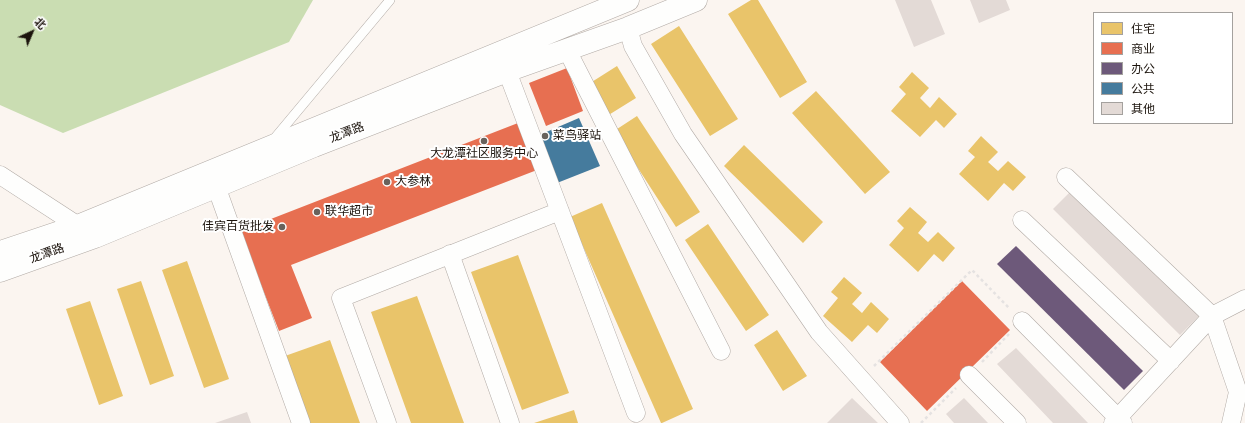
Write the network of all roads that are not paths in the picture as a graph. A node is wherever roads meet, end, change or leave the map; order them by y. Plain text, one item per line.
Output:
1 (390, 0) edge
2 (628, 0) edge
3 (696, 0) edge
4 (628, 28) junction
5 (567, 50) junction
6 (507, 71) junction
7 (267, 148) junction
8 (0, 175) edge
9 (1066, 177) dead end
10 (216, 186) junction
11 (560, 211) junction
12 (1022, 220) dead end
13 (87, 231) junction
14 (0, 252) edge
15 (450, 254) junction
16 (0, 270) edge
17 (1245, 299) edge
18 (1212, 316) junction
19 (1022, 321) road end
20 (721, 351) dead end
21 (1171, 361) junction
22 (969, 375) dead end
23 (636, 413) dead end
24 (1118, 421) edge
25 (301, 423) edge
26 (387, 423) edge
27 (510, 423) edge
28 (900, 423) edge
29 (1017, 423) edge
30 (1230, 423) edge

1 - 7 lane
2 - 7 street, 龙潭路
3 - 4 street, 龙潭路
4 - 5 street, 龙潭路
4 - 28 street
5 - 6 street, 龙潭路
5 - 20 street
6 - 10 street, 龙潭路
6 - 11 street
7 - 13 street, 龙潭路
8 - 13 street
9 - 18 street
10 - 13 street, 龙潭路
10 - 25 street
11 - 15 street
11 - 23 street
12 - 21 street
13 - 14 street, 龙潭路
13 - 16 street, 龙潭路
15 - 26 street
15 - 27 street
17 - 18 street
18 - 21 street
18 - 30 street
19 - 24 street
21 - 24 street
22 - 29 street

